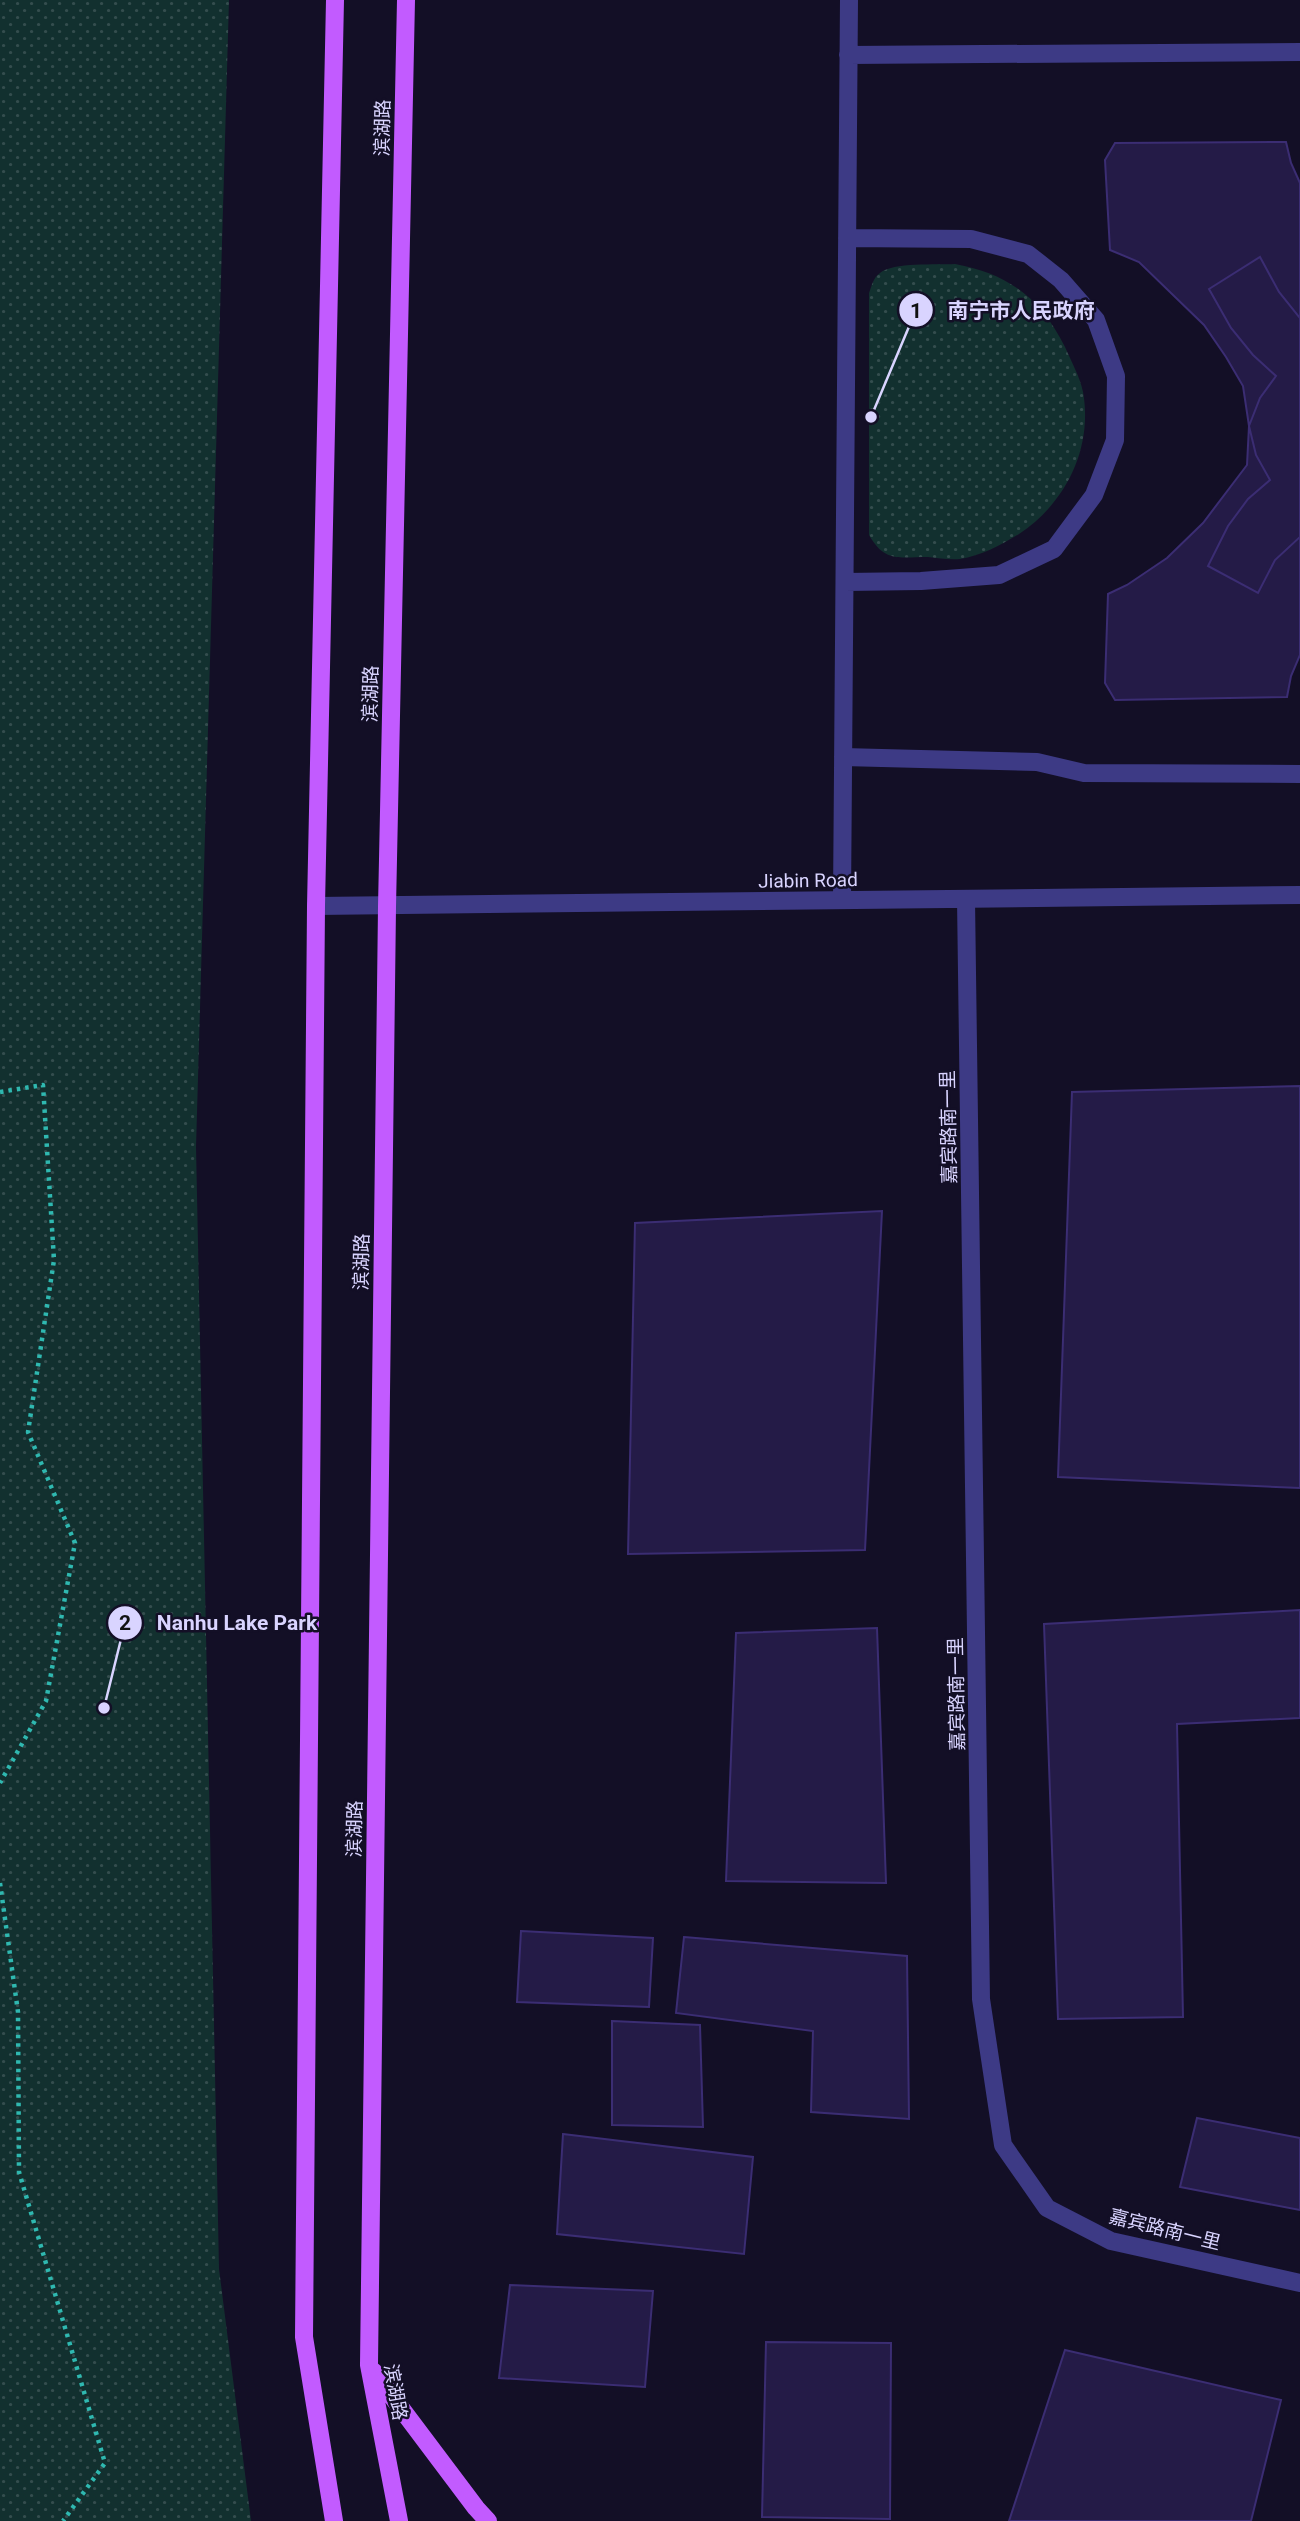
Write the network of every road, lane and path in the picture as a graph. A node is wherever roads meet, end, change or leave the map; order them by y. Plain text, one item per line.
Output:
1 (335, 0) edge
2 (406, 0) edge
3 (849, 0) edge
4 (1300, 52) edge
5 (848, 55) junction
6 (847, 238) junction
7 (845, 582) junction
8 (843, 757) junction
9 (1300, 774) edge
10 (1300, 895) edge
11 (966, 899) junction
12 (842, 900) junction
13 (316, 906) junction
14 (387, 907) junction
15 (0, 1092) edge
16 (0, 1783) edge
17 (0, 1883) edge
18 (1300, 2283) edge
19 (369, 2365) junction
20 (63, 2521) edge
21 (334, 2521) edge
22 (399, 2521) edge
23 (488, 2521) edge

1 - 13 main road
2 - 14 main road, 滨湖路
3 - 5 street
4 - 5 street
5 - 6 street
6 - 7 street
6 - 7 street
7 - 8 street
8 - 9 street
8 - 12 street
10 - 11 street, Jiabin Road
11 - 12 street, Jiabin Road
11 - 18 street, 嘉宾路南一里
12 - 14 street, Jiabin Road
13 - 14 street, Jiabin Road
13 - 21 main road
14 - 19 main road, 滨湖路
15 - 16 path
17 - 20 path
19 - 22 main road, 滨湖路
19 - 23 main road

